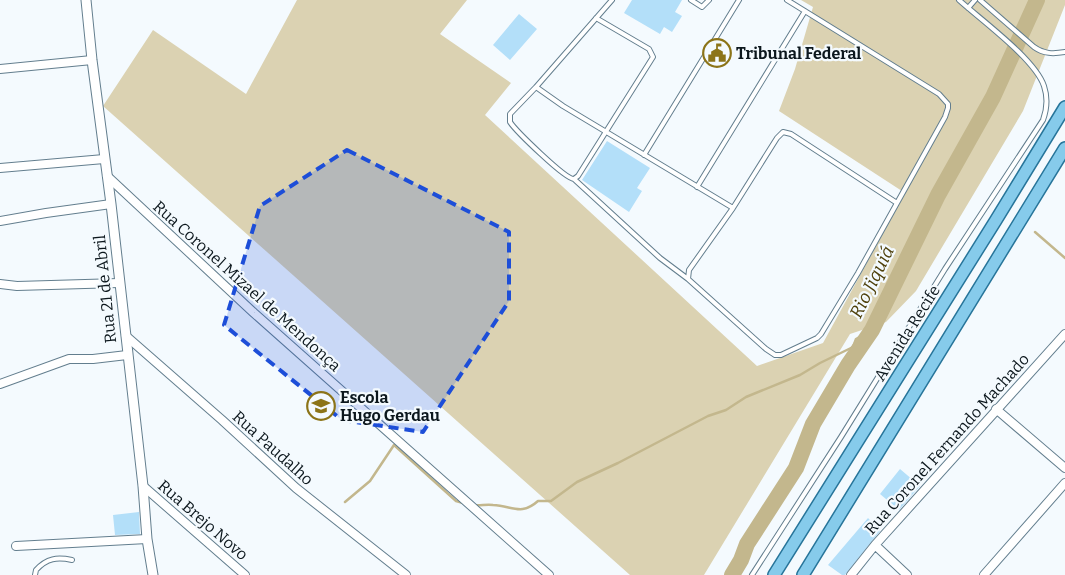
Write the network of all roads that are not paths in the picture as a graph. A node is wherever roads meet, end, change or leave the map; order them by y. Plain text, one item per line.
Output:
1 (86, 0) edge
2 (612, 0) edge
3 (691, 0) edge
4 (709, 0) edge
5 (739, 0) edge
6 (787, 0) edge
7 (959, 0) edge
8 (975, 0) edge
9 (980, 0) edge
10 (968, 8) junction
11 (805, 11) junction
12 (596, 18) junction
13 (1065, 52) edge
14 (92, 60) junction
15 (0, 69) edge
16 (536, 87) junction
17 (1065, 107) edge
18 (607, 132) junction
19 (1065, 148) edge
20 (644, 154) junction
21 (104, 159) junction
22 (0, 168) edge
23 (107, 176) junction
24 (574, 179) junction
25 (697, 187) junction
26 (897, 203) junction
27 (111, 204) junction
28 (733, 208) junction
29 (0, 221) edge
30 (688, 279) junction
31 (119, 283) junction
32 (0, 284) edge
33 (1065, 334) edge
34 (126, 336) junction
35 (127, 355) junction
36 (0, 384) edge
37 (996, 409) junction
38 (1065, 468) edge
39 (1065, 483) edge
40 (143, 486) junction
41 (147, 539) junction
42 (875, 545) junction
43 (16, 546) dead end
44 (72, 560) dead end
45 (775, 573) edge
46 (35, 575) edge
47 (153, 575) edge
48 (245, 575) edge
49 (406, 575) edge
50 (549, 575) edge
51 (752, 575) edge
52 (803, 575) edge
53 (851, 575) edge
54 (907, 575) edge
55 (984, 575) edge

1 - 14 street, Rua 21 de Abril
2 - 12 lane
3 - 4 lane
5 - 20 lane
6 - 11 lane
7 - 10 lane
8 - 10 lane
9 - 13 lane
10 - 51 lane
11 - 25 lane
11 - 26 lane
12 - 16 lane
12 - 18 lane
14 - 15 street
14 - 21 street, Rua 21 de Abril
16 - 18 lane
16 - 24 lane
17 - 45 main road, Avenida Recife
18 - 20 lane
18 - 24 lane
19 - 52 main road
20 - 25 lane
21 - 22 street
21 - 23 street, Rua 21 de Abril
23 - 27 street, Rua 21 de Abril
23 - 50 street, Rua Coronel Mizael de Mendonça
24 - 30 lane
25 - 28 lane
26 - 28 lane
26 - 30 lane
27 - 29 street
27 - 31 street, Rua 21 de Abril
28 - 30 lane
31 - 32 street
31 - 34 street, Rua 21 de Abril
33 - 37 street, Rua Coronel Fernando Machado
34 - 35 street, Rua 21 de Abril
34 - 49 street, Rua Paudalho
35 - 36 street
35 - 40 street, Rua 21 de Abril
37 - 38 street
37 - 42 street, Rua Coronel Fernando Machado
39 - 55 street
40 - 41 street, Rua 21 de Abril
40 - 48 street, Rua Brejo Novo
41 - 43 street
41 - 47 street, Rua 21 de Abril
42 - 53 street, Rua Coronel Fernando Machado
42 - 54 street
44 - 46 lane

